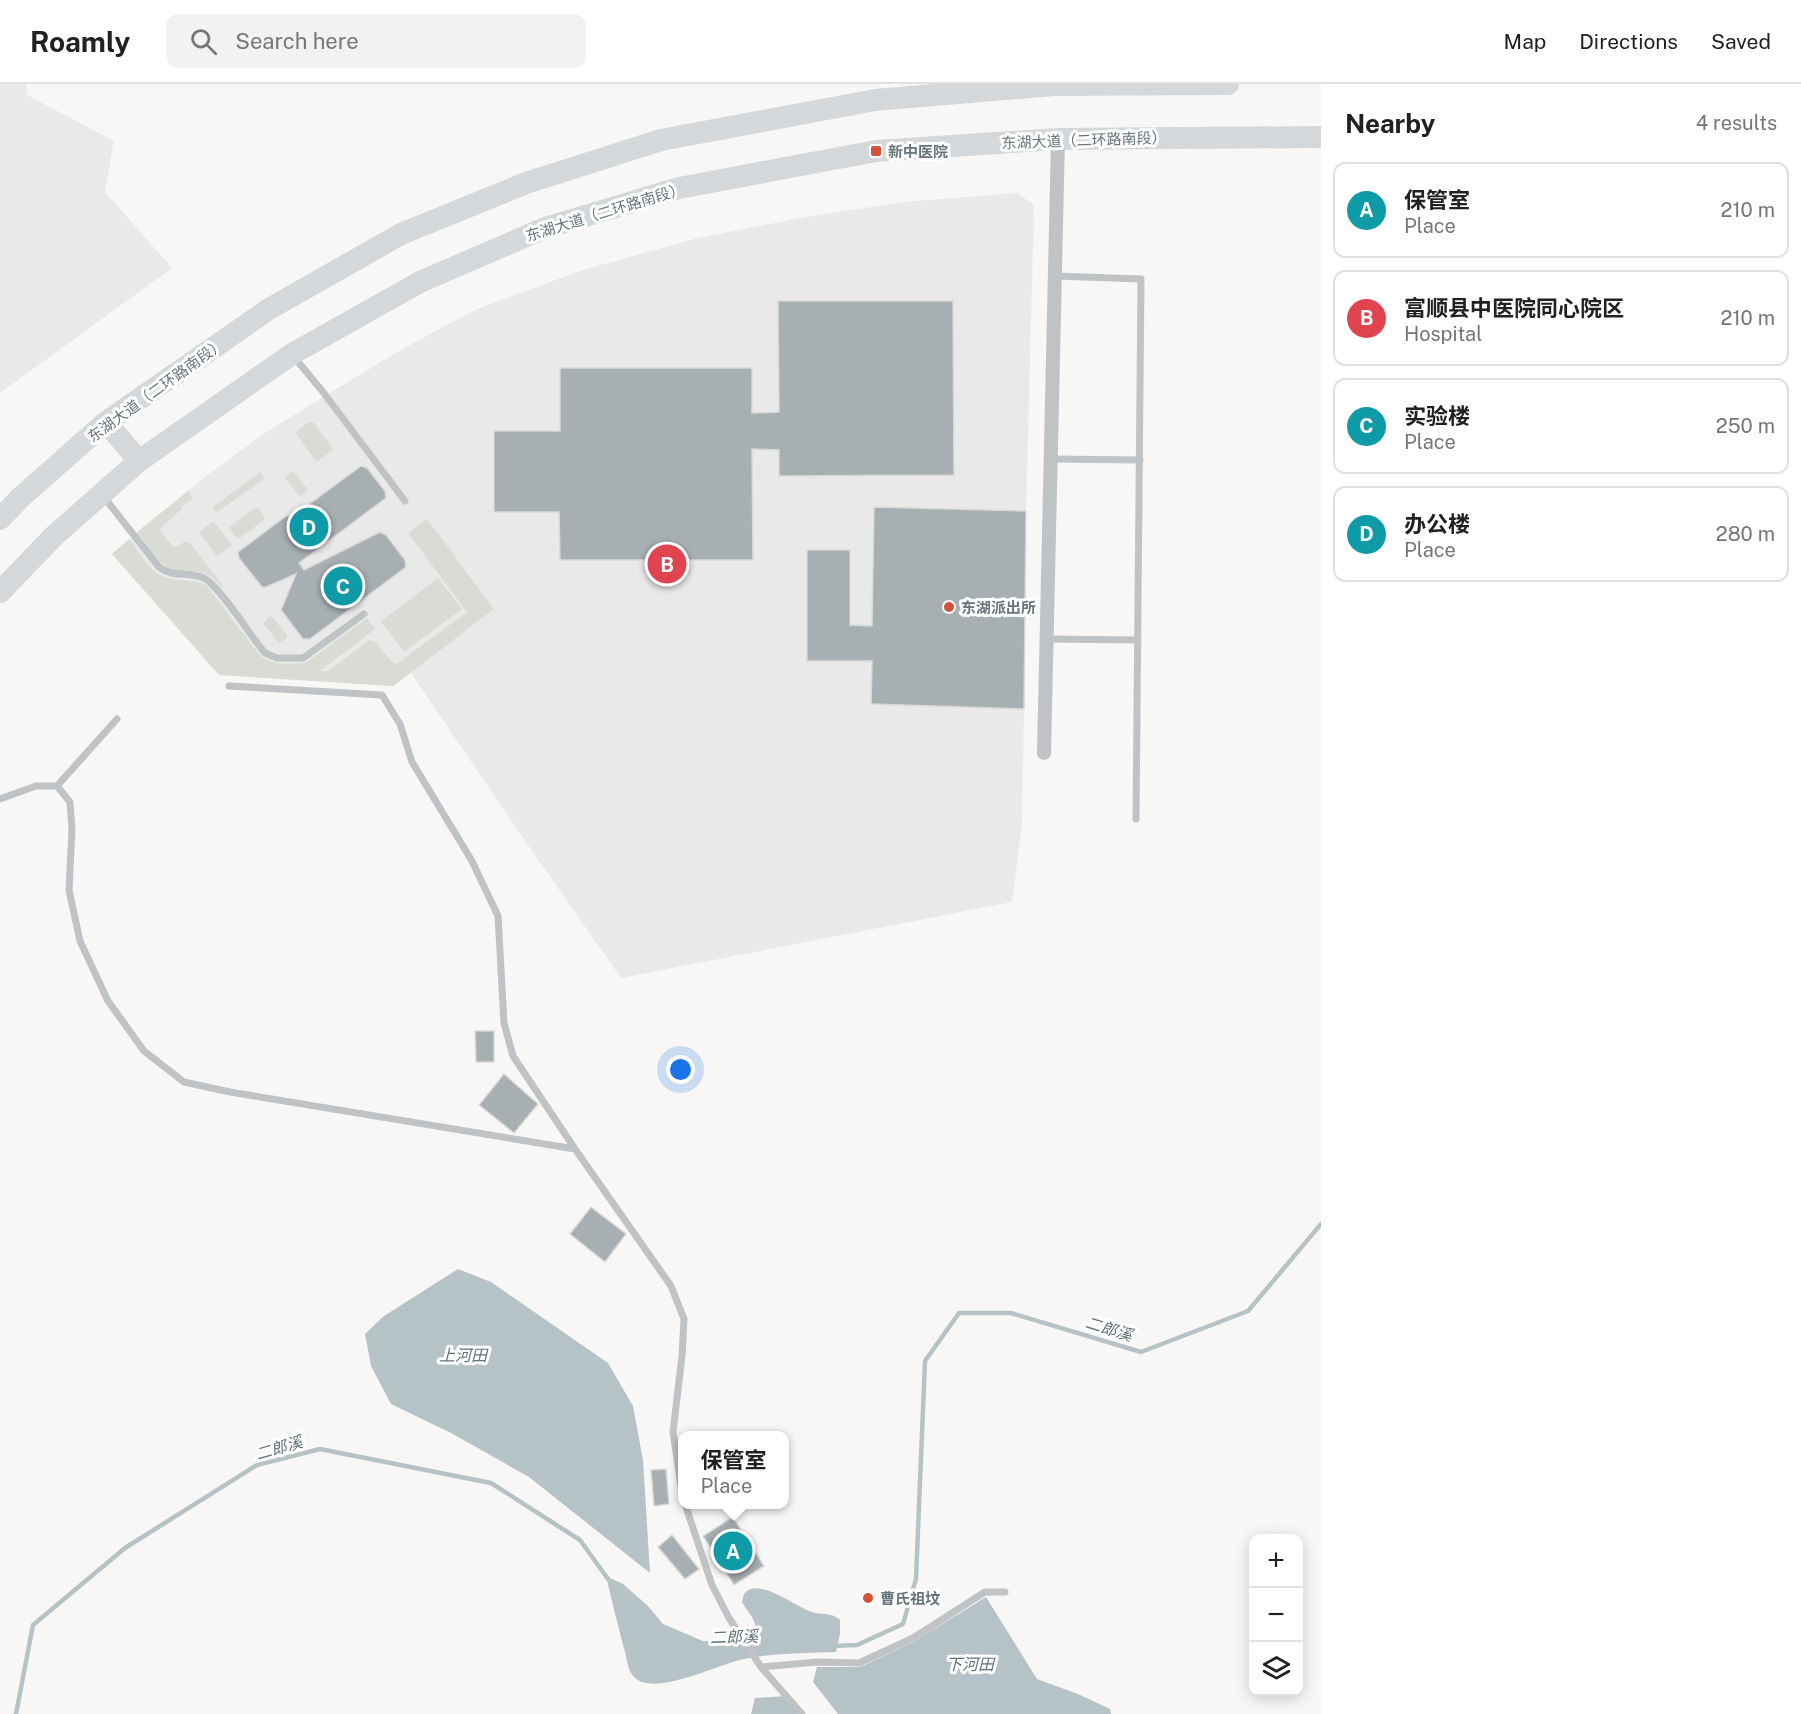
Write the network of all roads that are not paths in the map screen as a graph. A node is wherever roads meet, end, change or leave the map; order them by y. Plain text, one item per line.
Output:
1 (1228, 84) edge
2 (1321, 137) edge
3 (1058, 139) junction
4 (1055, 276) junction
5 (292, 354) junction
6 (106, 423) junction
7 (1051, 459) junction
8 (1140, 460) junction
9 (139, 461) junction
10 (101, 494) junction
11 (405, 501) dead end
12 (0, 519) edge
13 (0, 592) edge
14 (364, 614) dead end
15 (1047, 639) junction
16 (1138, 640) junction
17 (229, 686) dead end
18 (117, 719) dead end
19 (1044, 753) dead end
20 (57, 786) junction
21 (0, 799) edge
22 (1136, 819) dead end
23 (574, 1149) junction
24 (678, 1466) edge
25 (687, 1509) edge
26 (1005, 1592) dead end
27 (761, 1667) junction
28 (802, 1714) edge

1 - 6 highway, 东湖大道（二环路南段）
2 - 3 highway, 东湖大道（二环路南段）
3 - 4 street
3 - 5 highway, 东湖大道（二环路南段）
4 - 7 street
4 - 8 lane
5 - 9 highway, 东湖大道（二环路南段）
5 - 11 lane
6 - 9 highway
6 - 12 highway, 东湖大道（二环路南段）
7 - 8 lane
7 - 15 street
8 - 16 lane
9 - 10 highway, 东湖大道（二环路南段）
10 - 13 highway, 东湖大道（二环路南段）
10 - 14 lane
15 - 16 lane
15 - 19 street
16 - 22 lane
17 - 23 lane
18 - 20 lane
20 - 21 lane
20 - 23 lane
23 - 24 lane
25 - 27 lane
26 - 27 lane
27 - 28 lane

